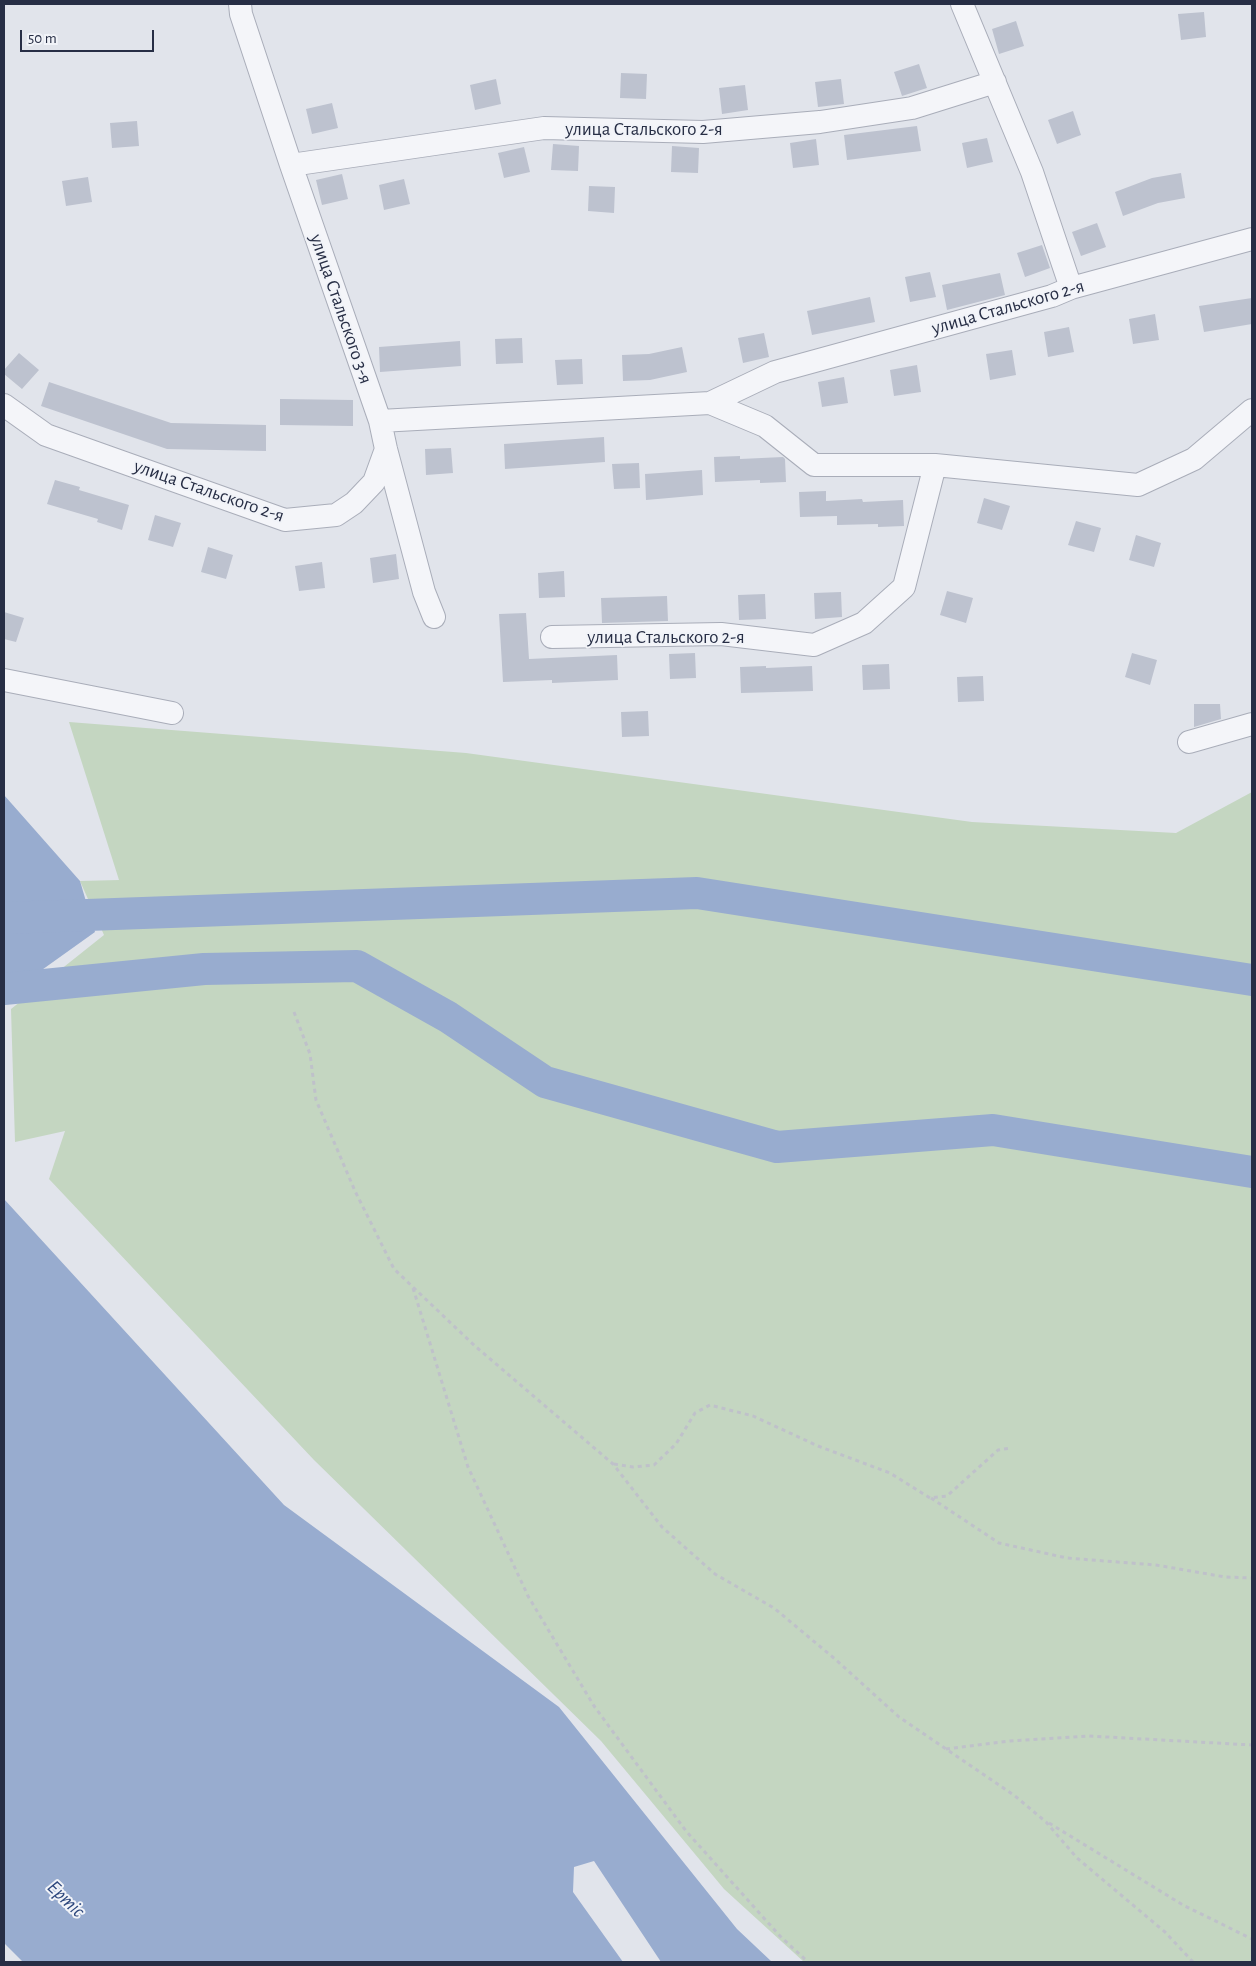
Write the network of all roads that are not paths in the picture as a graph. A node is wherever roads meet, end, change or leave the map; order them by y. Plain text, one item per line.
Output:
1 (240, 4) edge
2 (962, 4) edge
3 (995, 82) junction
4 (291, 165) junction
5 (1252, 239) edge
6 (1072, 288) junction
7 (710, 403) junction
8 (5, 408) edge
9 (1252, 410) edge
10 (380, 421) junction
11 (386, 450) junction
12 (936, 465) junction
13 (434, 617) dead end
14 (552, 637) dead end
15 (4, 680) edge
16 (172, 713) dead end
17 (1252, 724) edge
18 (1189, 742) dead end

1 - 4 street, улица Стальского 3-я
2 - 3 street
3 - 4 street, улица Стальского 2-я
3 - 6 street
4 - 10 street, улица Стальского 3-я
5 - 6 street, улица Стальского 2-я
6 - 7 street, улица Стальского 2-я
7 - 10 street, улица Стальского 2-я
7 - 12 street, улица Стальского 2-я
8 - 11 street, улица Стальского 2-я
9 - 12 street, улица Стальского 2-я
10 - 11 street, улица Стальского 3-я
11 - 13 street, улица Стальского 3-я
12 - 14 street, улица Стальского 2-я
15 - 16 street
17 - 18 street

